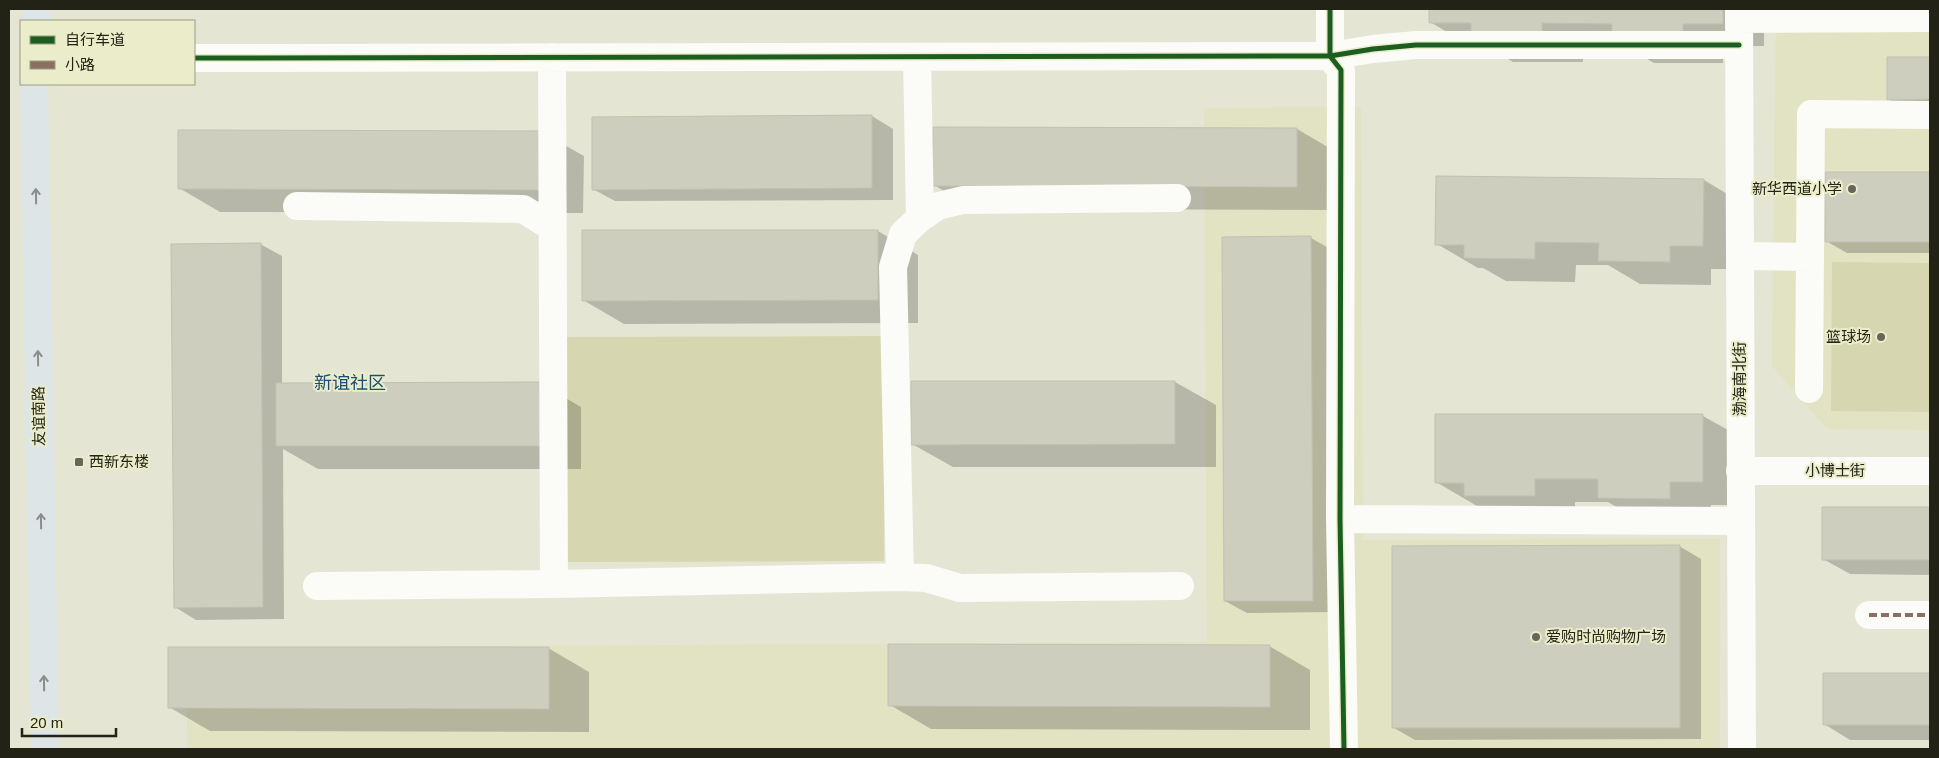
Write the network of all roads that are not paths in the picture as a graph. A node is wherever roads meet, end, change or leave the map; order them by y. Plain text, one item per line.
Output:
1 (1330, 9) edge
2 (1739, 14) edge
3 (1930, 18) edge
4 (1739, 46) junction
5 (1330, 56) junction
6 (552, 57) junction
7 (917, 57) junction
8 (195, 58) edge
9 (34, 85) edge
10 (1930, 115) edge
11 (1177, 198) dead end
12 (297, 206) dead end
13 (920, 218) junction
14 (552, 226) junction
15 (1740, 256) junction
16 (1810, 257) junction
17 (1809, 389) dead end
18 (1740, 471) junction
19 (1930, 471) edge
20 (1340, 519) junction
21 (1740, 521) junction
22 (900, 577) junction
23 (554, 584) junction
24 (317, 586) dead end
25 (1180, 586) dead end
26 (1869, 615) dead end
27 (1930, 615) edge
28 (45, 749) edge
29 (1344, 749) edge
30 (1742, 749) edge

1 - 5 street
2 - 3 street
2 - 4 street, 渤海南北街
4 - 5 street
4 - 15 street, 渤海南北街
5 - 7 street
5 - 20 street
6 - 7 street
6 - 8 street
6 - 14 street
7 - 13 street
28 -> 9 main road, 友谊南路
10 - 16 street
11 - 13 street
12 - 14 street
13 - 22 street
14 - 23 street
15 - 16 street
15 - 18 street, 渤海南北街
16 - 17 street
18 - 19 street, 小博士街
18 - 21 street, 渤海南北街
20 - 21 street
20 - 29 street
21 - 30 street, 渤海南北街
22 - 23 street
22 - 25 street
23 - 24 street
26 - 27 street

